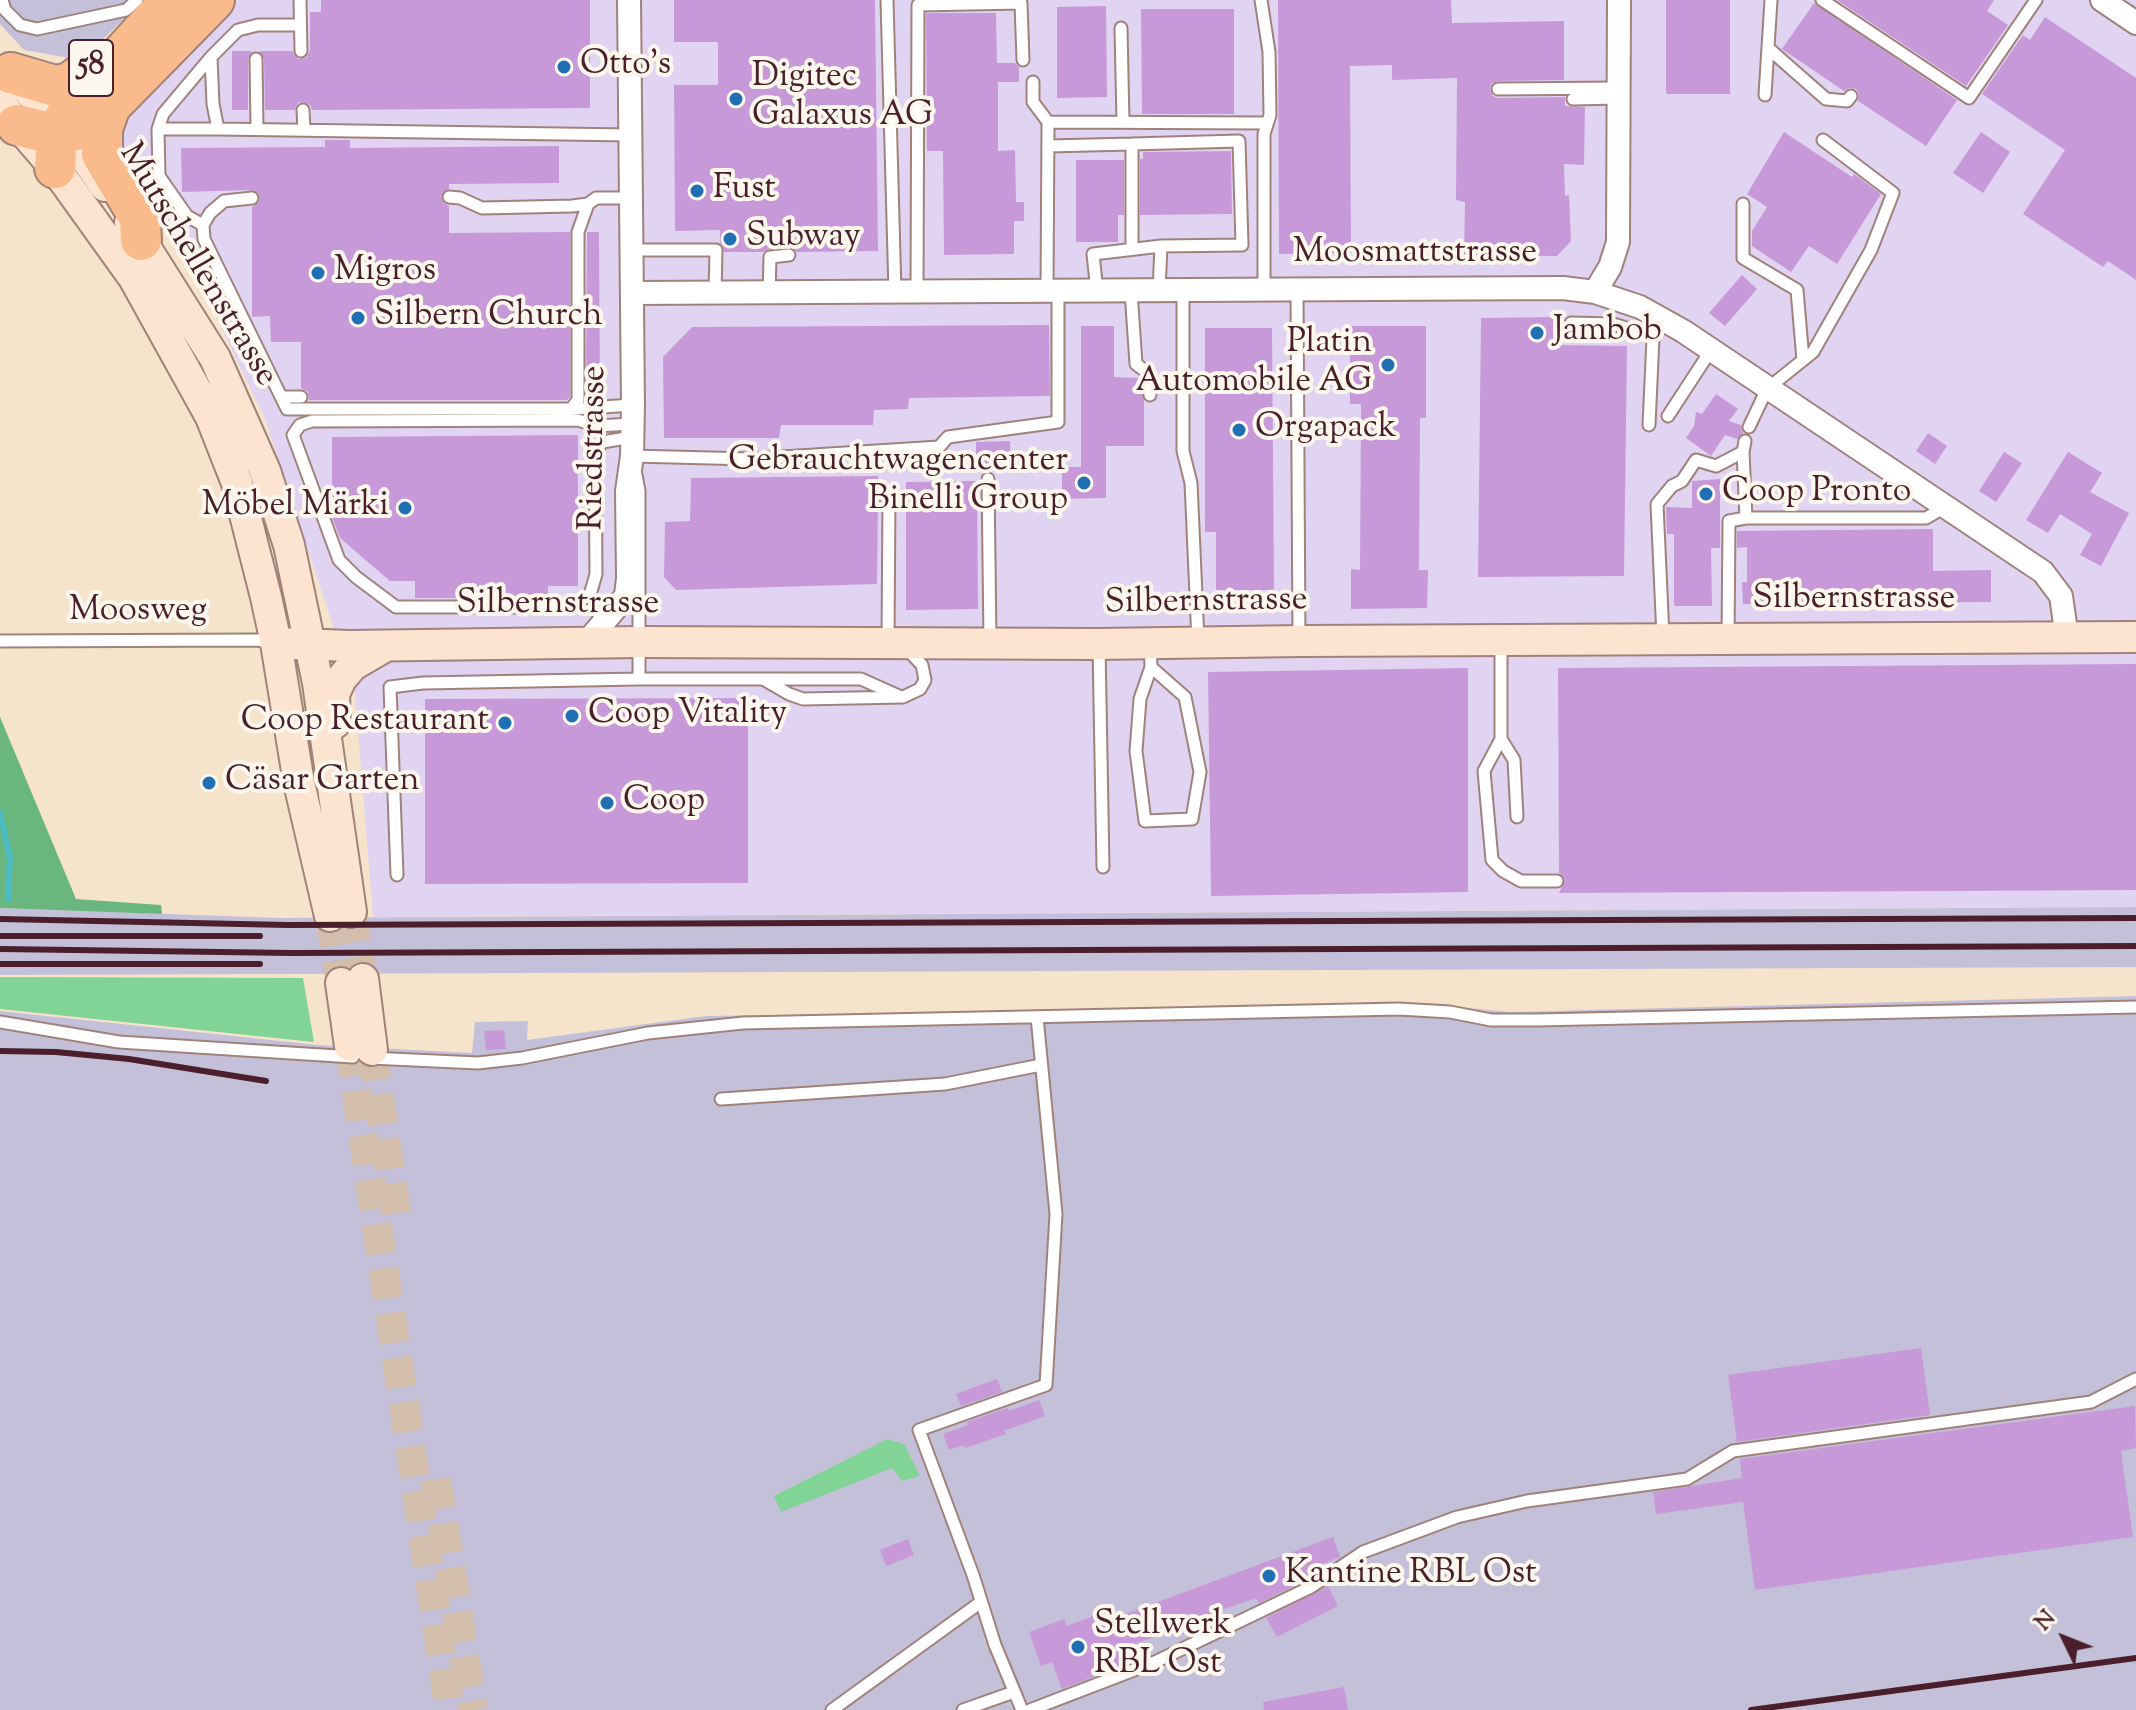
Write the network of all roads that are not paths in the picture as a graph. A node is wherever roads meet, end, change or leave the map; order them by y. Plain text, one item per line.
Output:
1 (2, 0) edge
2 (214, 0) edge
3 (300, 0) edge
4 (629, 0) edge
5 (887, 0) edge
6 (1261, 0) edge
7 (1619, 0) edge
8 (1771, 0) edge
9 (1822, 0) edge
10 (2036, 0) edge
11 (2102, 0) edge
12 (155, 4) edge
13 (2136, 23) edge
14 (300, 25) junction
15 (1121, 28) dead end
16 (1768, 48) junction
17 (301, 51) dead end
18 (211, 57) junction
19 (256, 59) dead end
20 (1023, 60) dead end
21 (1033, 82) dead end
22 (1498, 89) dead end
23 (7, 91) edge
24 (1618, 93) junction
25 (1765, 95) dead end
26 (1851, 96) dead end
27 (1573, 99) dead end
28 (110, 106) junction
29 (303, 110) dead end
30 (1048, 122) junction
31 (1123, 122) junction
32 (1267, 123) junction
33 (158, 129) junction
34 (218, 129) junction
35 (257, 129) junction
36 (304, 129) junction
37 (629, 135) junction
38 (60, 140) junction
39 (1823, 140) dead end
40 (1132, 144) junction
41 (1048, 146) junction
42 (449, 197) dead end
43 (252, 198) dead end
44 (631, 198) junction
45 (1743, 204) dead end
46 (586, 208) junction
47 (203, 225) junction
48 (587, 232) dead end
49 (141, 240) junction
50 (1161, 246) junction
51 (1132, 249) junction
52 (632, 250) junction
53 (789, 255) dead end
54 (1183, 290) junction
55 (1264, 290) junction
56 (1297, 290) junction
57 (1053, 291) junction
58 (1097, 291) junction
59 (1131, 291) junction
60 (1159, 291) junction
61 (906, 292) junction
62 (1595, 292) junction
63 (633, 293) junction
64 (715, 293) junction
65 (769, 293) junction
66 (1571, 323) dead end
67 (1653, 326) junction
68 (1711, 350) junction
69 (1803, 360) junction
70 (1767, 389) junction
71 (1150, 395) dead end
72 (282, 397) junction
73 (301, 397) dead end
74 (571, 409) junction
75 (1668, 416) dead end
76 (1649, 425) dead end
77 (1749, 427) dead end
78 (633, 430) junction
79 (988, 479) dead end
80 (878, 494) dead end
81 (1945, 507) junction
82 (1746, 518) junction
83 (2136, 637) edge
84 (2067, 638) junction
85 (1728, 639) junction
86 (1501, 640) junction
87 (1663, 640) junction
88 (0, 641) edge
89 (1300, 641) junction
90 (640, 642) junction
91 (1198, 642) junction
92 (276, 643) junction
93 (310, 643) junction
94 (586, 643) junction
95 (895, 643) junction
96 (990, 643) junction
97 (1098, 644) junction
98 (387, 645) junction
99 (1150, 655) junction
100 (639, 679) junction
101 (763, 679) junction
102 (903, 697) junction
103 (1501, 739) junction
104 (329, 744) junction
105 (1517, 817) dead end
106 (1103, 867) dead end
107 (397, 875) dead end
108 (1557, 881) dead end
109 (352, 981) tunnel mouth
110 (2136, 1007) edge
111 (1037, 1017) junction
112 (0, 1022) edge
113 (361, 1048) tunnel mouth
114 (1041, 1065) junction
115 (721, 1099) dead end
116 (2136, 1379) edge
117 (981, 1602) junction
118 (1014, 1692) junction
119 (832, 1710) edge
120 (963, 1710) edge
121 (1022, 1710) edge
122 (1030, 1710) edge

1 - 12 lane
2 - 28 highway
3 - 14 lane
4 - 37 street, Riedstrasse
5 - 61 lane
6 - 32 lane
7 - 24 street
8 - 16 lane
9 - 10 lane
11 - 13 street
12 - 23 highway, 58
12 - 38 highway, 58
14 - 17 lane
14 - 18 lane
15 - 31 lane
16 - 25 lane
16 - 26 lane
18 - 33 lane
18 - 34 lane
19 - 35 lane
20 - 61 lane
21 - 30 lane
22 - 24 lane
23 - 38 highway
23 - 38 street, Mutschellenstrasse
24 - 27 lane
24 - 62 street
28 - 38 highway
28 - 49 highway, 58
29 - 36 lane
30 - 31 lane
30 - 41 lane
31 - 32 lane
32 - 55 lane
33 - 34 lane
33 - 47 lane
34 - 35 lane
35 - 36 lane
36 - 37 lane
37 - 44 street, Riedstrasse
38 - 49 street, Mutschellenstrasse
38 - 92 street, Mutschellenstrasse
39 - 69 lane
40 - 41 lane
40 - 50 lane
40 - 51 lane
41 - 57 lane
42 - 46 lane
43 - 47 lane
44 - 46 lane
44 - 52 street, Riedstrasse
45 - 69 lane
46 - 48 lane
46 - 74 lane
47 - 72 lane
49 - 93 street, Mutschellenstrasse
50 - 51 lane
50 - 60 lane
51 - 58 lane
52 - 63 street, Riedstrasse
52 - 64 lane
53 - 65 lane
54 - 55 street, Moosmattstrasse
54 - 60 street, Moosmattstrasse
54 - 91 lane
55 - 56 street, Moosmattstrasse
56 - 62 street, Moosmattstrasse
56 - 89 lane
57 - 58 street, Moosmattstrasse
57 - 61 street, Moosmattstrasse
57 - 78 lane
58 - 59 street, Moosmattstrasse
59 - 60 street, Moosmattstrasse
59 - 71 lane
61 - 65 street, Moosmattstrasse
62 - 67 street, Moosmattstrasse
63 - 64 street, Moosmattstrasse
63 - 78 street, Riedstrasse
64 - 65 street, Moosmattstrasse
66 - 67 lane
67 - 68 street, Moosmattstrasse
67 - 76 lane
68 - 70 street, Moosmattstrasse
68 - 75 lane
69 - 70 lane
70 - 77 lane
70 - 81 street, Moosmattstrasse
72 - 73 lane
72 - 74 lane
74 - 78 lane
78 - 78 lane
78 - 90 lane
78 - 94 street, Riedstrasse
79 - 96 lane
80 - 95 lane
81 - 82 lane
81 - 84 street, Moosmattstrasse
82 - 85 lane
82 - 87 lane
83 - 84 street, Silbernstrasse
84 - 85 street, Silbernstrasse
85 - 87 street, Silbernstrasse
86 - 87 street, Silbernstrasse
86 - 89 street, Silbernstrasse
86 - 103 lane
88 - 92 lane, Moosweg
89 - 91 street, Silbernstrasse
90 - 94 street, Silbernstrasse
90 - 95 street, Silbernstrasse
90 - 100 lane
91 - 99 street, Silbernstrasse
92 - 93 street, Silbernstrasse
92 - 104 street, Mutschellenstrasse
93 - 98 street, Silbernstrasse
93 - 104 street, Mutschellenstrasse
94 - 98 street, Silbernstrasse
95 - 96 street, Silbernstrasse
95 - 102 lane
96 - 97 street, Silbernstrasse
97 - 99 street, Silbernstrasse
97 - 106 lane
98 - 104 street
99 - 99 lane
100 - 101 lane
100 - 107 lane
101 - 102 lane
101 - 102 lane
103 - 105 lane
103 - 108 lane
109 - 113 street
110 - 111 lane
111 - 112 lane
111 - 114 lane
114 - 115 lane
114 - 117 lane
116 - 122 lane
117 - 118 lane
117 - 119 lane
118 - 120 lane
118 - 121 lane

